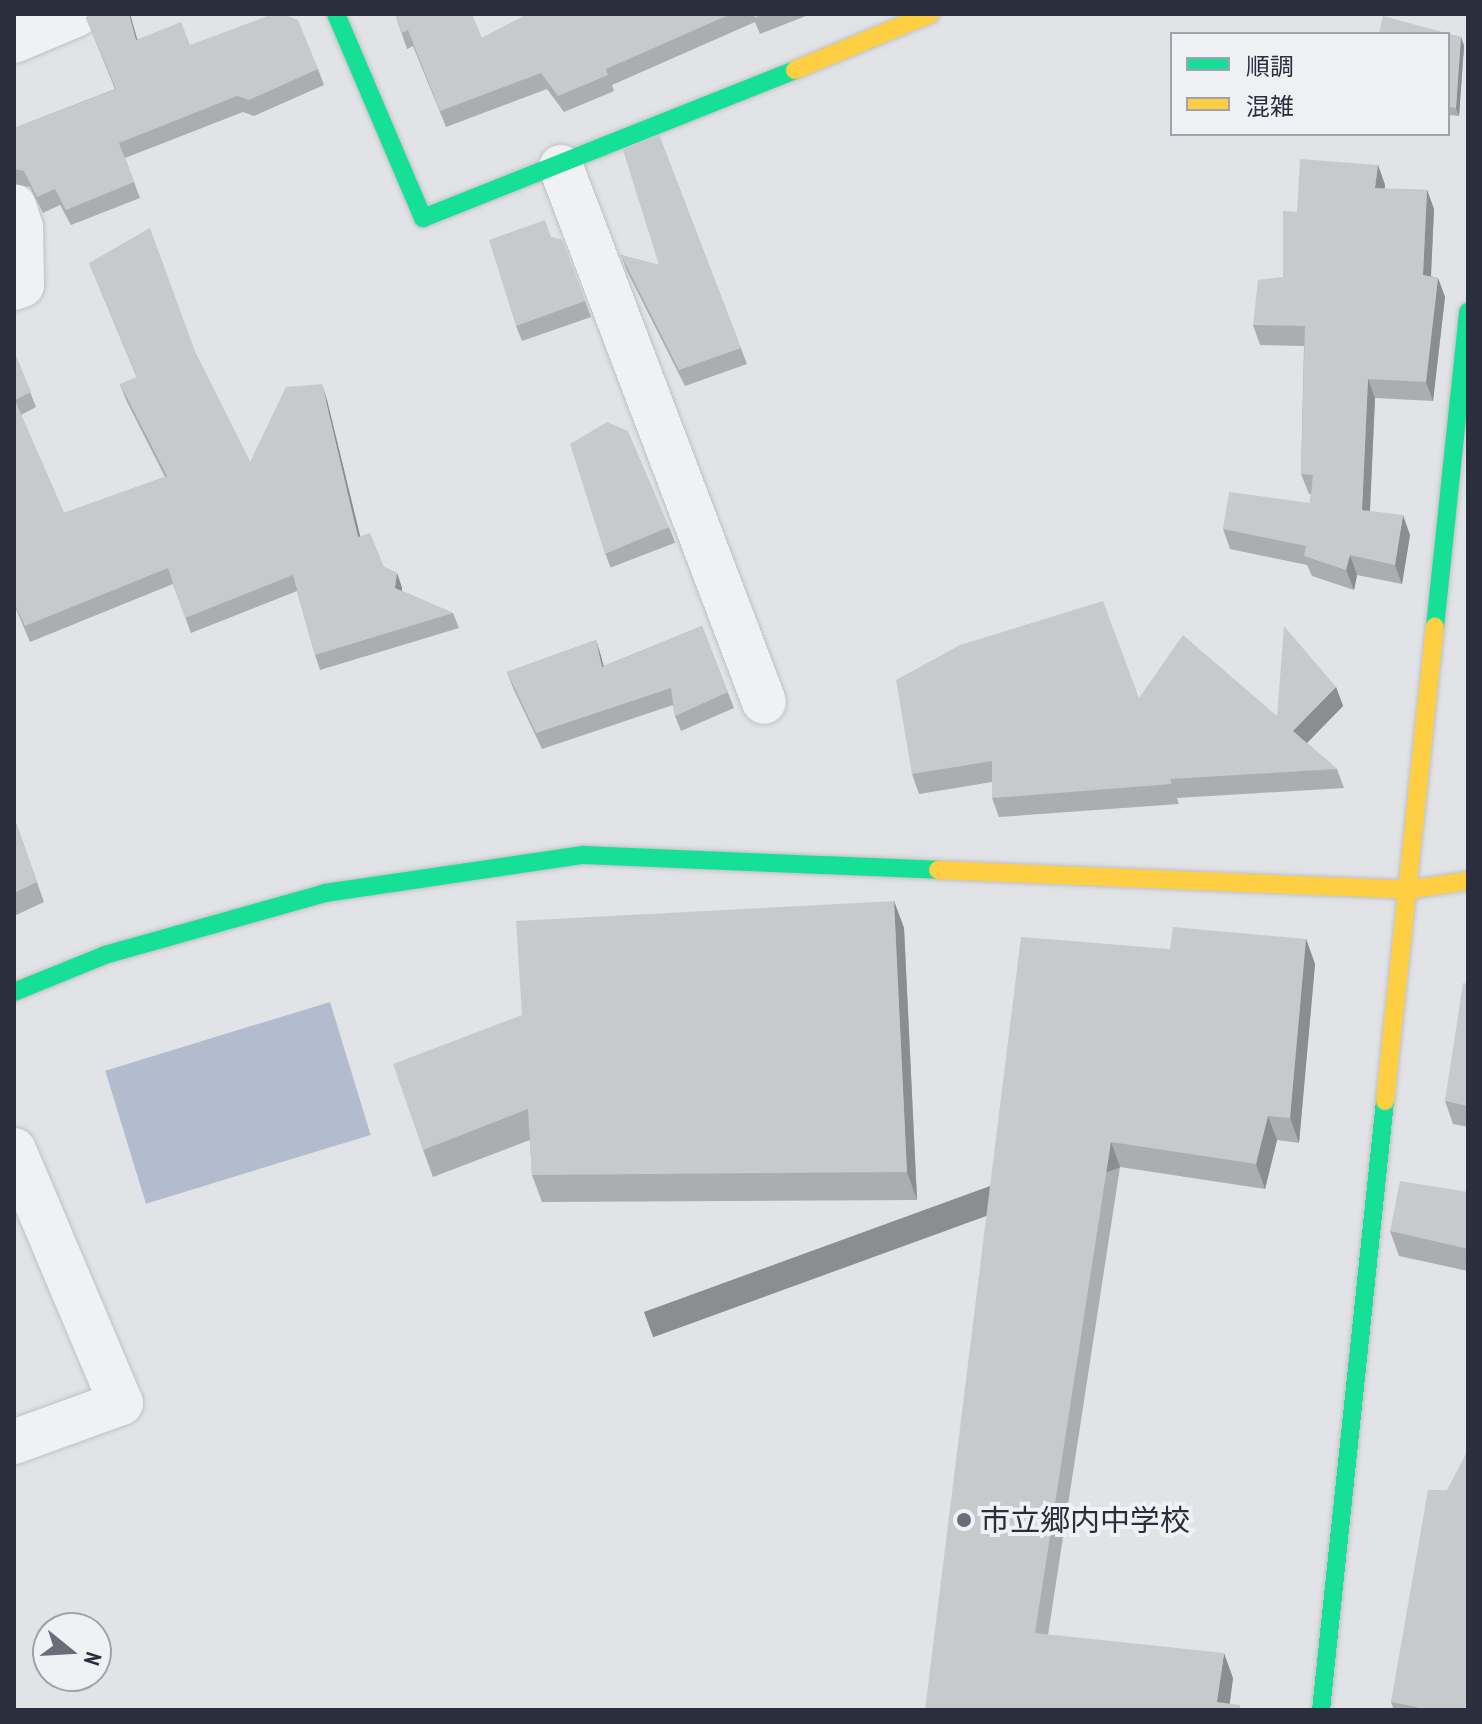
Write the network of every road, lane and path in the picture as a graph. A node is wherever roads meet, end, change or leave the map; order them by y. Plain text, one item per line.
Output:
1 (78, 14) edge
2 (336, 14) edge
3 (930, 14) edge
4 (14, 41) edge
5 (561, 167) junction
6 (14, 206) edge
7 (14, 288) edge
8 (1468, 312) edge
9 (764, 702) dead end
10 (1468, 881) edge
11 (1406, 890) junction
12 (14, 992) edge
13 (14, 1150) edge
14 (14, 1442) edge
15 (1321, 1710) edge

1 - 4 street
2 - 5 street
3 - 5 street
5 - 9 street
6 - 7 street
8 - 11 street
10 - 11 street
11 - 12 street
11 - 15 street
13 - 14 street

